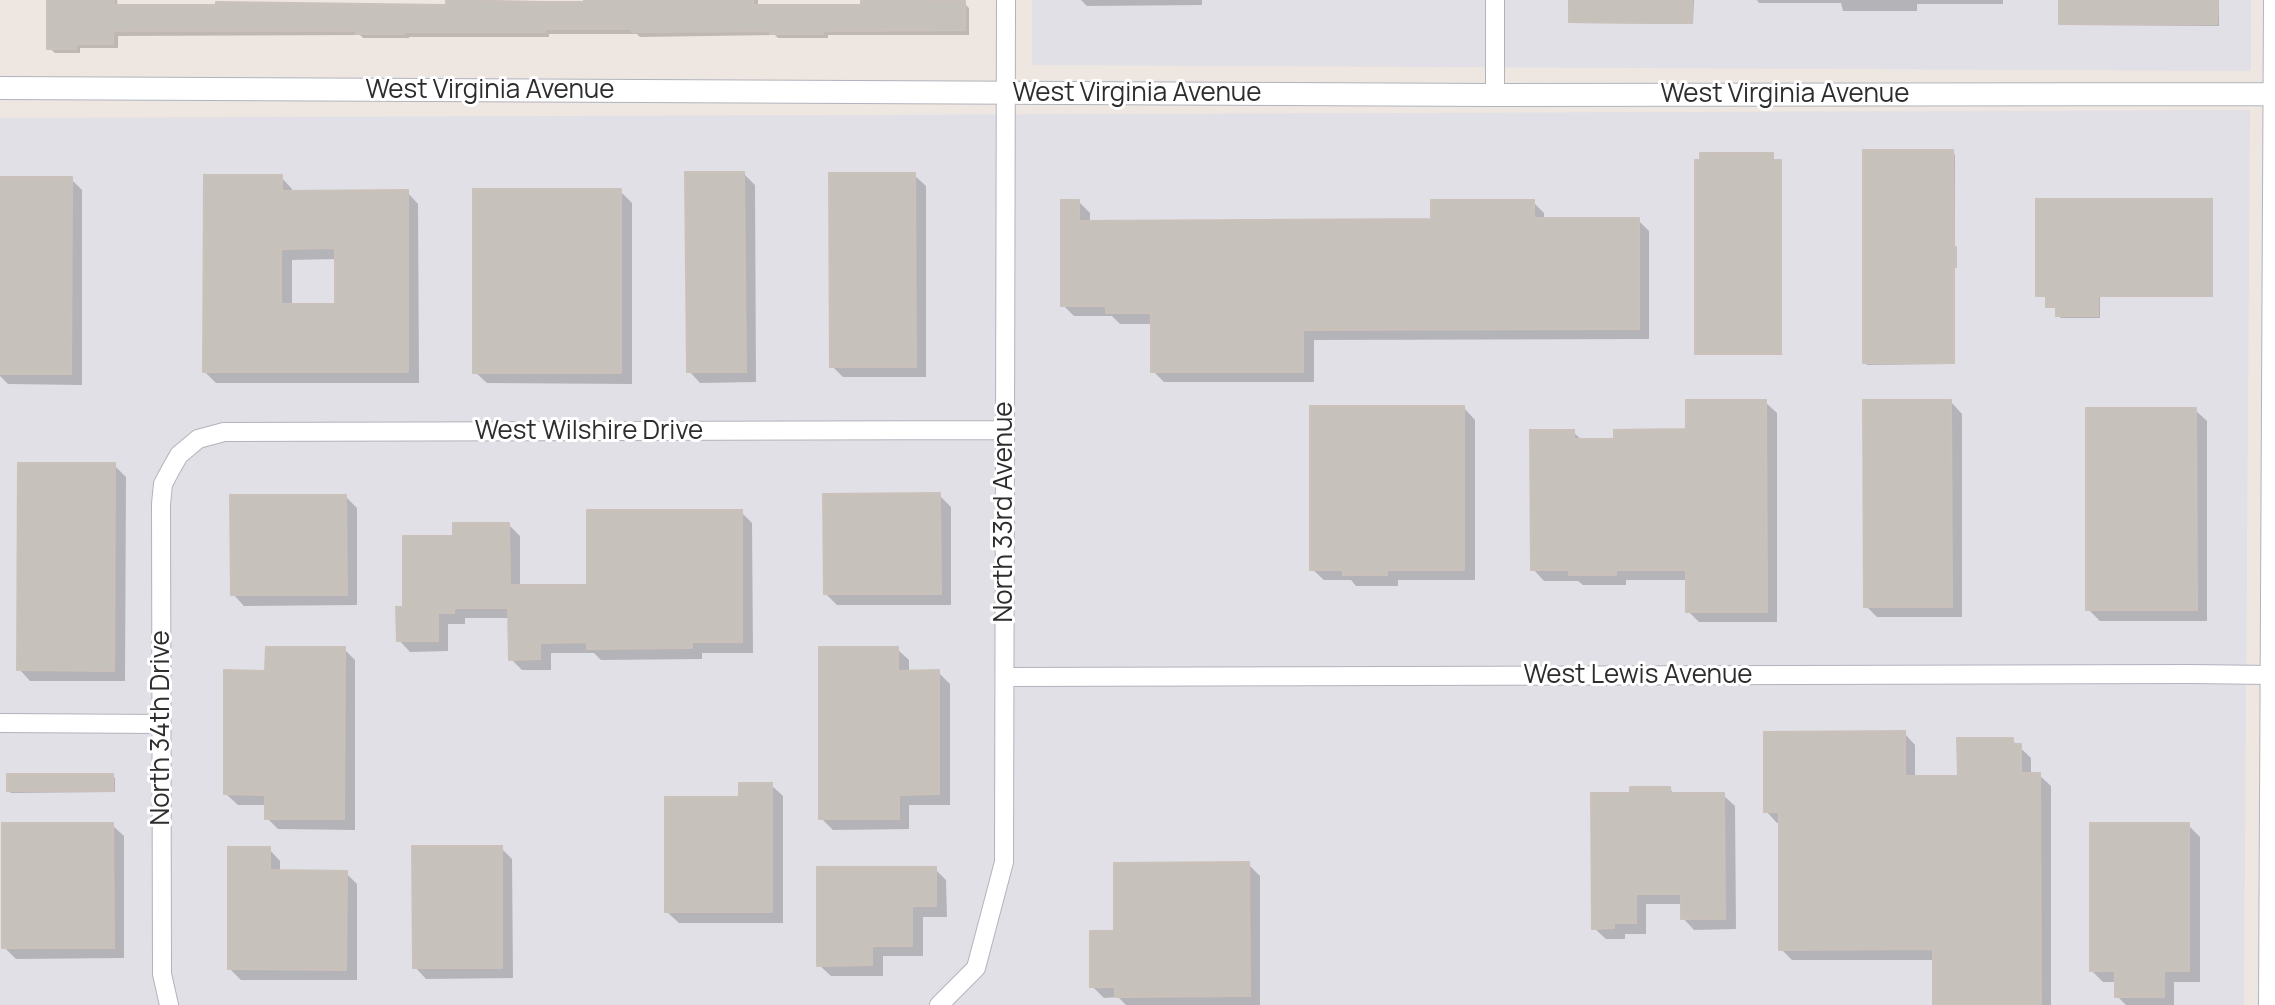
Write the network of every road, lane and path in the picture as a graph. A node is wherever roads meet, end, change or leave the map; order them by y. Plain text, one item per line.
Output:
1 (1006, 0) edge
2 (1495, 0) edge
3 (2275, 0) edge
4 (0, 88) edge
5 (1006, 93) junction
6 (2275, 94) edge
7 (1495, 95) junction
8 (1005, 430) junction
9 (179, 455) joint
10 (2271, 675) junction
11 (1005, 677) junction
12 (0, 723) edge
13 (162, 724) junction
14 (169, 1005) edge
15 (939, 1005) edge
16 (2270, 1005) edge

1 - 5 street, North 33rd Avenue
2 - 7 street
3 - 6 street
4 - 5 street, West Virginia Avenue
5 - 7 street, West Virginia Avenue
5 - 8 street, North 33rd Avenue
6 - 7 street, West Virginia Avenue
6 - 10 street
8 - 9 street, West Wilshire Drive
8 - 11 street, North 33rd Avenue
9 - 13 street, North 34th Drive
10 - 11 street, West Lewis Avenue
10 - 16 street
11 - 15 street, North 33rd Avenue
12 - 13 street
13 - 14 street, North 34th Drive

